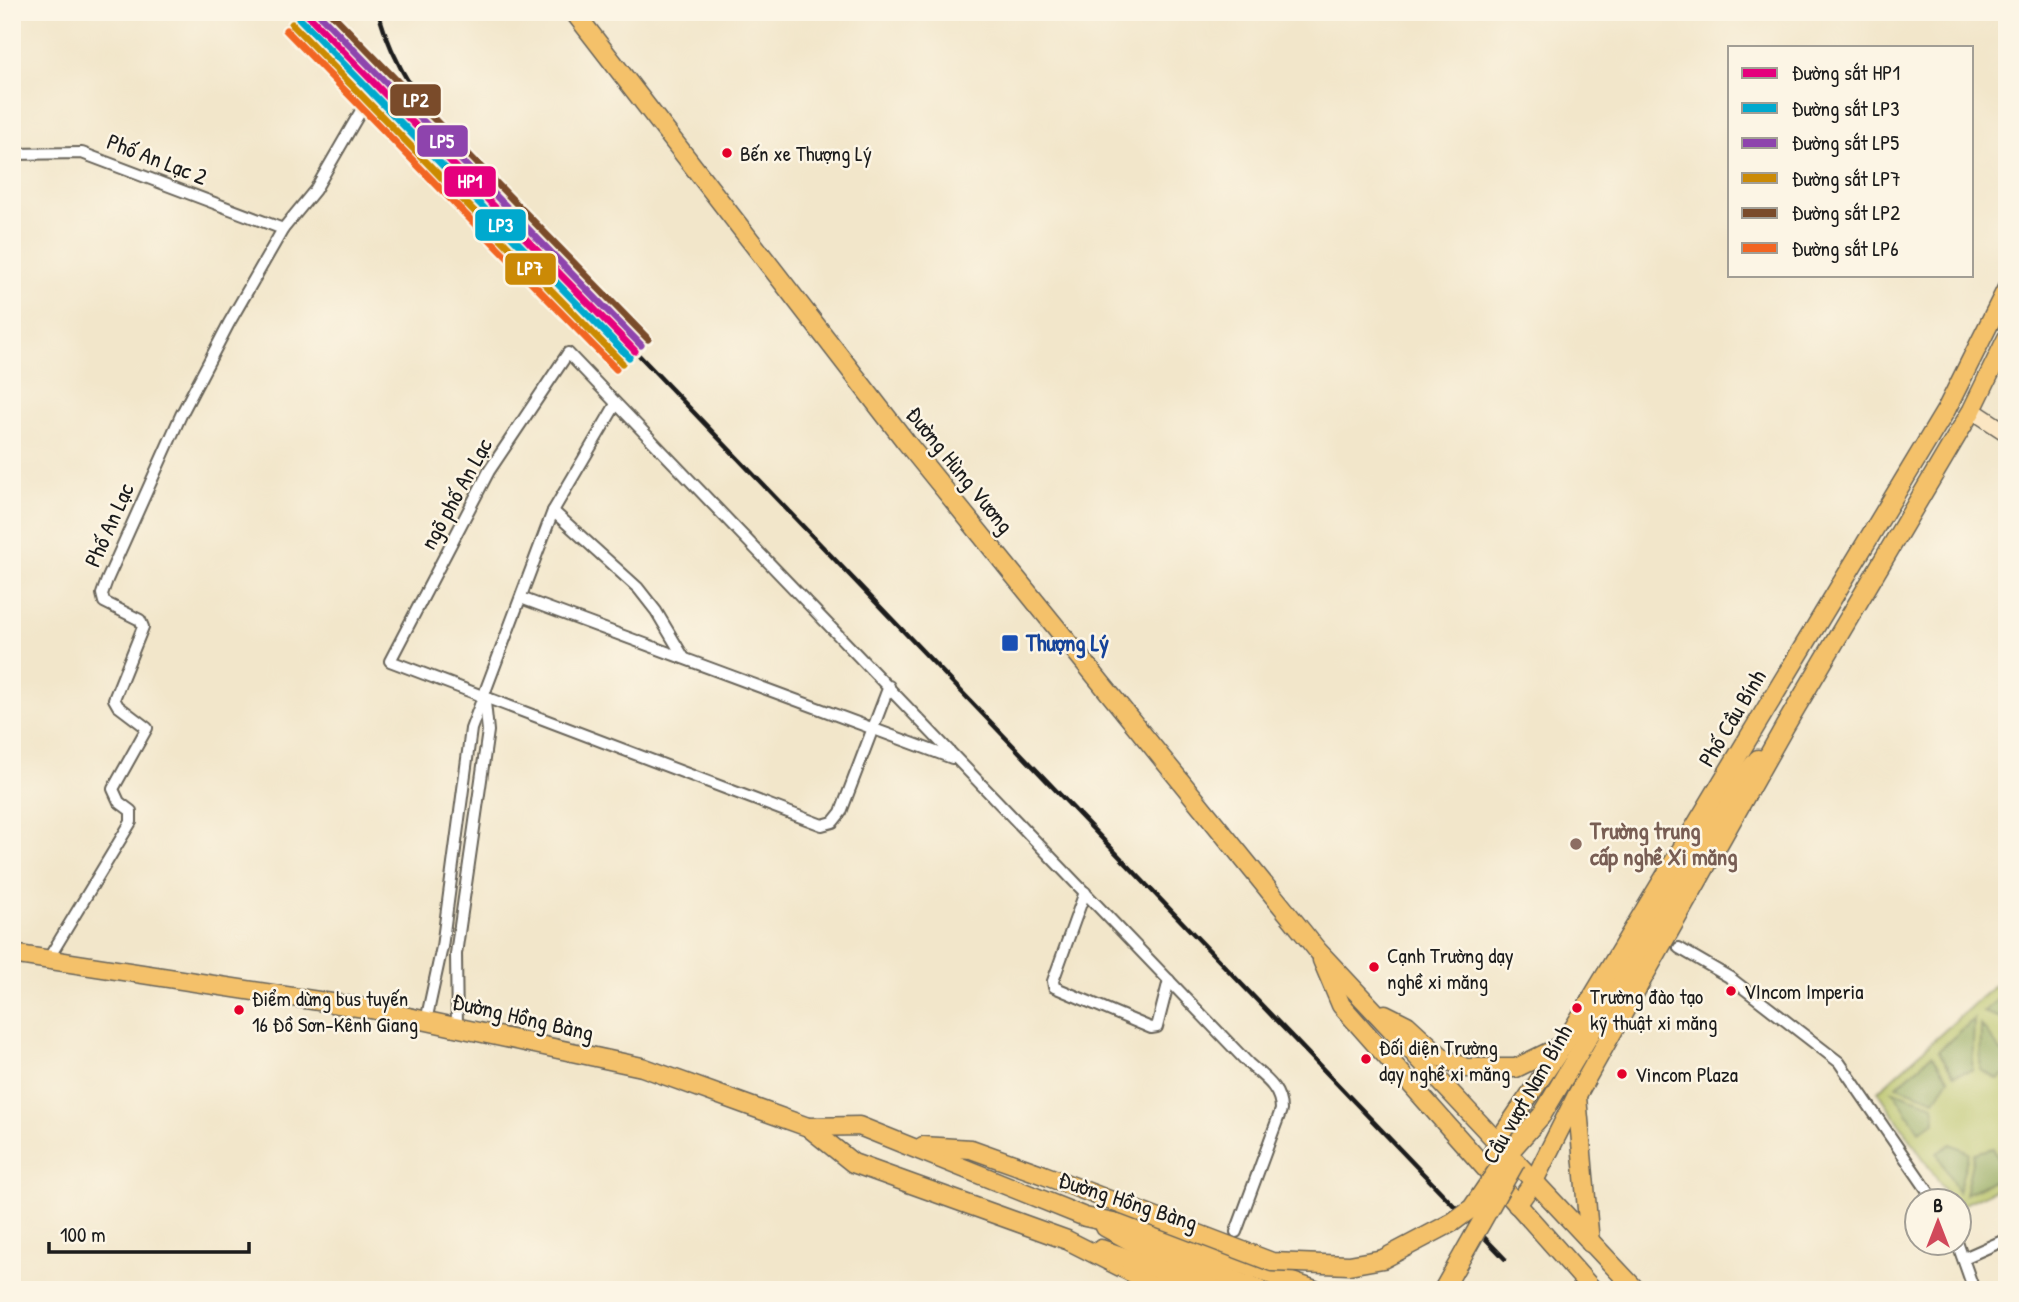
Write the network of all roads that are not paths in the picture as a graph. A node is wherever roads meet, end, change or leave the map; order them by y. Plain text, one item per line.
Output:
1 (574, 12) edge
2 (377, 83) dead end
3 (12, 154) edge
4 (283, 229) junction
5 (2007, 288) edge
6 (2007, 338) edge
7 (616, 404) junction
8 (1972, 410) junction
9 (2007, 433) edge
10 (553, 512) junction
11 (521, 598) junction
12 (684, 659) junction
13 (889, 686) junction
14 (484, 699) junction
15 (1758, 724) junction
16 (1785, 726) junction
17 (873, 728) junction
18 (955, 759) junction
19 (1741, 779) junction
20 (1085, 892) junction
21 (1679, 948) dead end
22 (1318, 951) junction
23 (12, 954) edge
24 (47, 961) junction
25 (1169, 980) junction
26 (1370, 1005) junction
27 (426, 1021) junction
28 (457, 1027) junction
29 (1564, 1044) junction
30 (1577, 1096) junction
31 (1542, 1115) junction
32 (808, 1127) junction
33 (1498, 1142) junction
34 (908, 1145) junction
35 (1486, 1166) junction
36 (1534, 1181) junction
37 (1924, 1186) edge
38 (1517, 1205) junction
39 (1085, 1217) junction
40 (1236, 1232) dead end
41 (2007, 1239) edge
42 (1067, 1240) junction
43 (1590, 1243) junction
44 (1964, 1258) joint
45 (1568, 1263) junction
46 (1166, 1290) edge
47 (1218, 1290) edge
48 (1260, 1290) edge
49 (1315, 1290) edge
50 (1443, 1290) edge
51 (1593, 1290) edge
52 (1636, 1290) edge
53 (1974, 1290) edge

1 - 22 main road, Đường Hùng Vương
2 - 4 street, Phố An Lạc
3 - 4 street, Phố An Lạc 2
4 - 24 street, Phố An Lạc
5 - 15 main road, Phố Cầu Bính
6 - 8 main road
7 - 10 street
7 - 13 street
7 - 14 street, ngõ phố An Lạc
8 - 9 main road
8 - 16 main road
10 - 11 street
10 - 12 street
11 - 12 street
11 - 14 street
12 - 17 street
13 - 17 street
13 - 18 street
14 - 17 street
14 - 27 street
14 - 28 street
15 - 19 main road, Cầu vượt Nam Bính
15 - 29 main road, Phố Cầu Bính
16 - 19 main road, Cầu vượt Nam Bính
16 - 30 main road
17 - 18 street
18 - 20 street
19 - 31 main road, Cầu vượt Nam Bính
20 - 25 street
20 - 25 street
21 - 37 street
22 - 26 main road, Đường Hùng Vương
22 - 35 main road, Đường Hùng Vương
23 - 24 main road, Đường Hồng Bàng
24 - 27 main road, Đường Hồng Bàng
25 - 40 street
26 - 29 main road
26 - 33 main road, Đường Hùng Vương
27 - 28 main road, Đường Hồng Bàng
28 - 32 main road, Đường Hồng Bàng
29 - 33 main road, Phố Cầu Bính
30 - 36 main road
30 - 43 main road
31 - 34 main road, bridge
31 - 50 main road, Cầu vượt Nam Bính, bridge
32 - 34 main road, Đường Hồng Bàng
32 - 42 main road, Đường Hồng Bàng
33 - 35 main road, Phố Cầu Bính
33 - 36 main road, Đường Hùng Vương
34 - 39 main road, Đường Hồng Bàng
35 - 38 main road, Đường Hùng Vương
36 - 38 main road
36 - 43 main road, Đường Hùng Vương
38 - 45 main road, Đường Hùng Vương
39 - 48 main road
39 - 49 main road, Đường Hồng Bàng
41 - 44 street
42 - 46 main road, Đường Hồng Bàng
42 - 47 main road
43 - 45 main road
43 - 52 main road, Đường Hùng Vương
44 - 53 street
45 - 51 main road, Đường Hùng Vương

